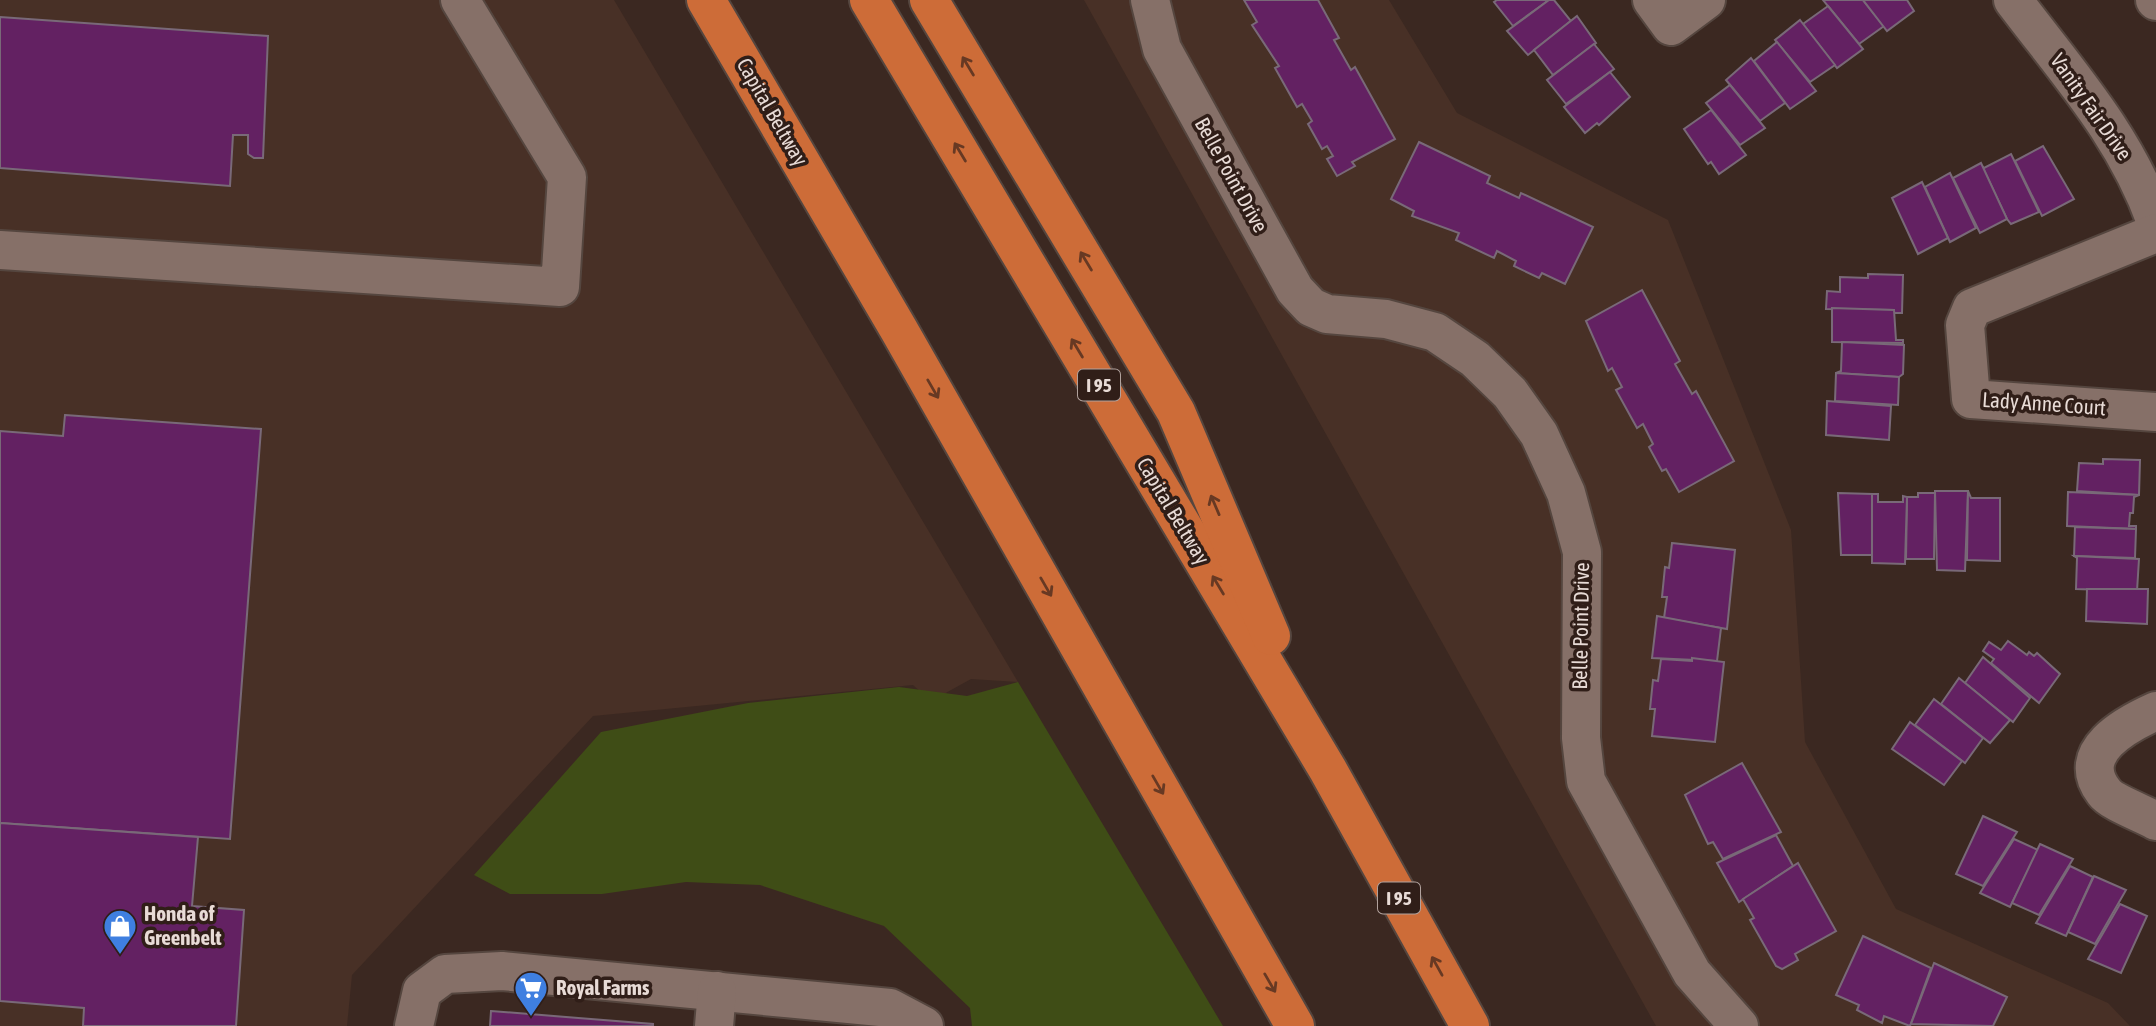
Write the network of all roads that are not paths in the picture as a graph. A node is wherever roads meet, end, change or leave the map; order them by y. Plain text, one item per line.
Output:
1 (460, 0) edge
2 (680, 0) edge
3 (706, 0) edge
4 (869, 0) edge
5 (929, 0) edge
6 (1150, 0) edge
7 (1706, 0) edge
8 (2013, 0) edge
9 (1661, 13) edge
10 (2156, 222) edge
11 (2156, 233) edge
12 (0, 250) edge
13 (900, 330) junction
14 (2156, 412) edge
15 (2156, 711) edge
16 (1328, 770) junction
17 (2156, 821) edge
18 (716, 1009) edge
19 (781, 1012) edge
20 (414, 1026) edge
21 (924, 1026) edge
22 (1295, 1026) edge
23 (1469, 1026) edge
24 (1739, 1026) edge

1 - 12 street
2 - 13 highway
3 - 13 highway, Capital Beltway
16 -> 4 highway, Capital Beltway / I 95
16 -> 5 highway
6 - 24 street, Belle Point Drive
7 - 9 street
8 - 10 street, Vanity Fair Drive
11 - 14 street, Lady Anne Court
13 -> 22 highway, Capital Beltway
15 - 17 street
23 -> 16 highway, Capital Beltway / I 95
18 - 19 street
18 - 20 street
19 - 21 street

